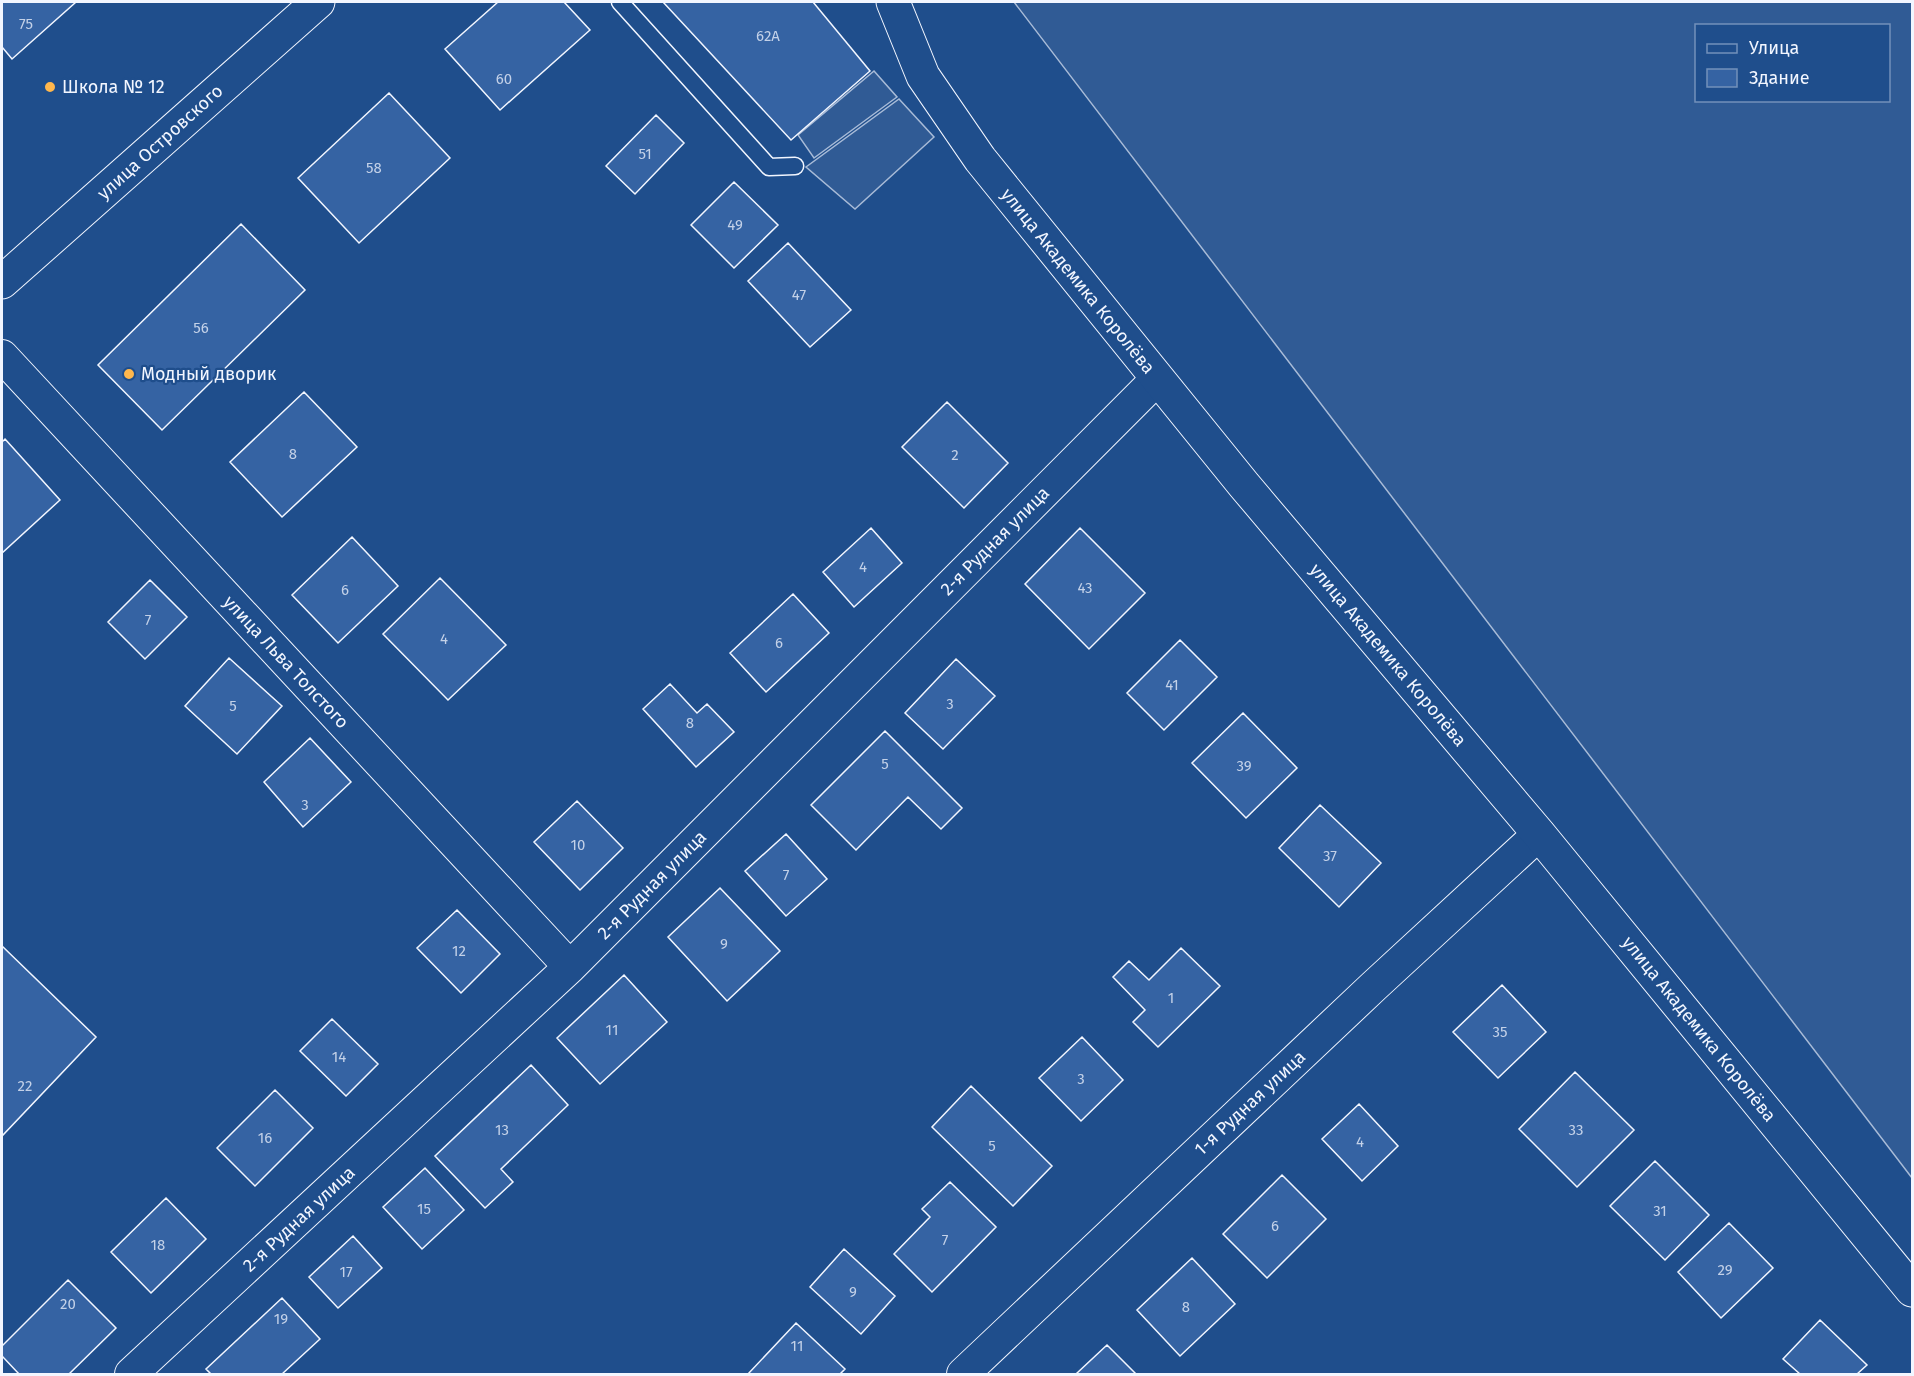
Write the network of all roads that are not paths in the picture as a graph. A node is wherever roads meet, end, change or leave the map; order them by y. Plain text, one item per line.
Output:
1 (318, 2) edge
2 (620, 2) edge
3 (893, 2) edge
4 (795, 166) dead end
5 (2, 282) edge
6 (2, 356) edge
7 (1157, 379) junction
8 (1539, 834) junction
9 (570, 967) junction
10 (1912, 1290) edge
11 (131, 1374) edge
12 (963, 1374) edge

1 - 5 street, улица Островского
2 - 4 lane
3 - 7 street, улица Академика Королёва
6 - 9 street, улица Льва Толстого
7 - 8 street, улица Академика Королёва
7 - 9 street, 2-я Рудная улица
8 - 10 street, улица Академика Королёва
8 - 12 street, 1-я Рудная улица
9 - 11 street, 2-я Рудная улица

